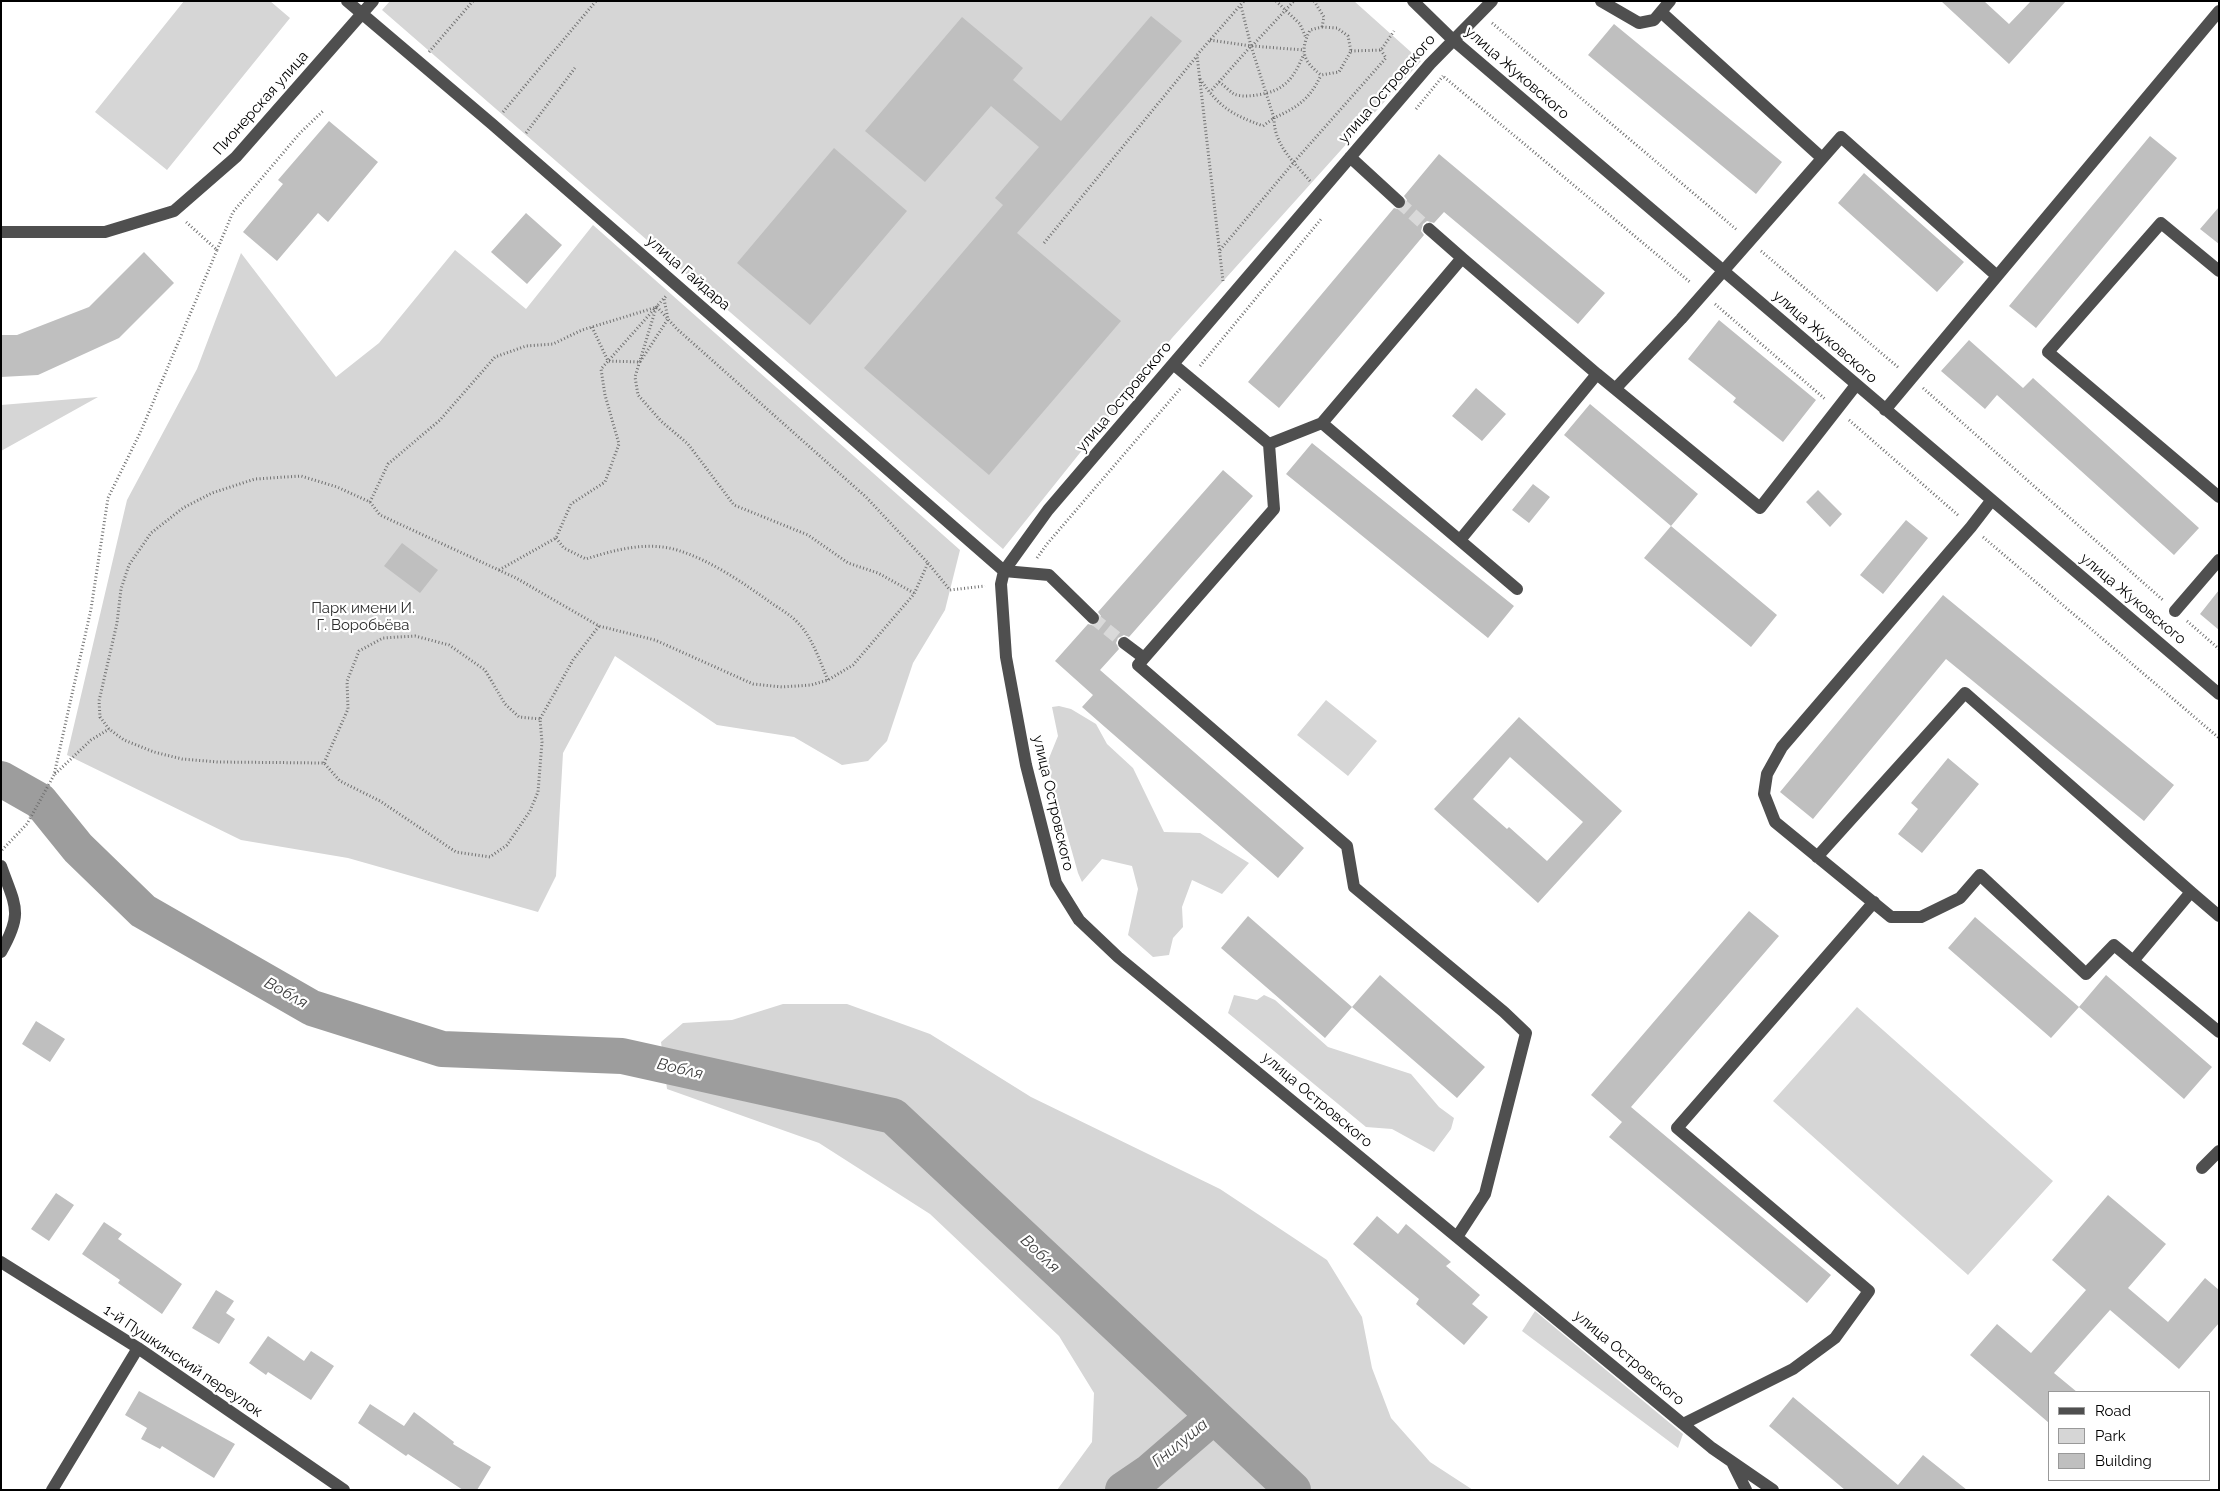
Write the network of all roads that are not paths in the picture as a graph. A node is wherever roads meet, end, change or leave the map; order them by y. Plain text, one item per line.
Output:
1 (347, 1) edge
2 (374, 1) edge
3 (1413, 1) edge
4 (1492, 1) edge
5 (1601, 1) edge
6 (1670, 1) edge
7 (2219, 11) edge
8 (1661, 12) junction
9 (363, 14) junction
10 (1452, 39) junction
11 (1350, 157) junction
12 (1822, 158) junction
13 (1399, 202) tunnel mouth
14 (1429, 229) tunnel mouth
15 (1, 232) edge
16 (1462, 258) junction
17 (2219, 270) edge
18 (1723, 271) junction
19 (1996, 276) junction
20 (1173, 364) junction
21 (1597, 374) junction
22 (1856, 385) junction
23 (1615, 389) junction
24 (1885, 410) junction
25 (1322, 423) junction
26 (1269, 444) junction
27 (2219, 497) edge
28 (1991, 501) junction
29 (1460, 540) junction
30 (2219, 560) edge
31 (1004, 571) junction
32 (1517, 589) dead end
33 (2175, 611) road end
34 (1093, 618) tunnel mouth
35 (1124, 643) tunnel mouth
36 (1144, 658) junction
37 (2219, 694) edge
38 (1817, 856) junction
39 (1, 866) edge
40 (2191, 892) junction
41 (1874, 902) junction
42 (2219, 916) edge
43 (1, 952) edge
44 (2133, 961) junction
45 (2219, 1032) edge
46 (2219, 1150) edge
47 (2202, 1168) dead end
48 (1457, 1238) junction
49 (1, 1262) edge
50 (138, 1348) junction
51 (1683, 1424) junction
52 (1731, 1461) junction
53 (52, 1490) edge
54 (344, 1490) edge
55 (1746, 1490) edge
56 (1772, 1490) edge

1 - 9 street, улица Гайдара
2 - 9 street, Пионерская улица
3 - 10 street, улица Жуковского
4 - 10 street, улица Островского
5 - 8 street
6 - 8 street
7 - 19 street
8 - 12 street
9 - 15 street, Пионерская улица
9 - 31 street, улица Гайдара
10 - 11 street, улица Островского
10 - 18 street, улица Жуковского
11 - 13 street
11 - 20 street, улица Островского
12 - 18 street
12 - 19 street
14 - 16 street
16 - 21 street
16 - 25 street
17 - 27 street
18 - 22 street, улица Жуковского
18 - 23 street
19 - 24 street
20 - 26 street
20 - 31 street, улица Островского
21 - 23 street
21 - 29 street
22 - 23 street
22 - 24 street, улица Жуковского
24 - 28 street, улица Жуковского
25 - 26 street
25 - 29 street
26 - 36 street
28 - 37 street, улица Жуковского
28 - 38 street
29 - 32 street
30 - 33 street
31 - 34 street
31 - 48 street, улица Островского
35 - 36 street
36 - 48 street
38 - 40 street
38 - 41 street
39 - 43 street
40 - 42 street
40 - 44 street
41 - 44 street
41 - 51 street
44 - 45 street
46 - 47 street
48 - 51 street, улица Островского
49 - 50 street, 1-й Пушкинский переулок
50 - 53 street
50 - 54 street, 1-й Пушкинский переулок
51 - 52 street, улица Островского
52 - 55 street
52 - 56 street, улица Островского

